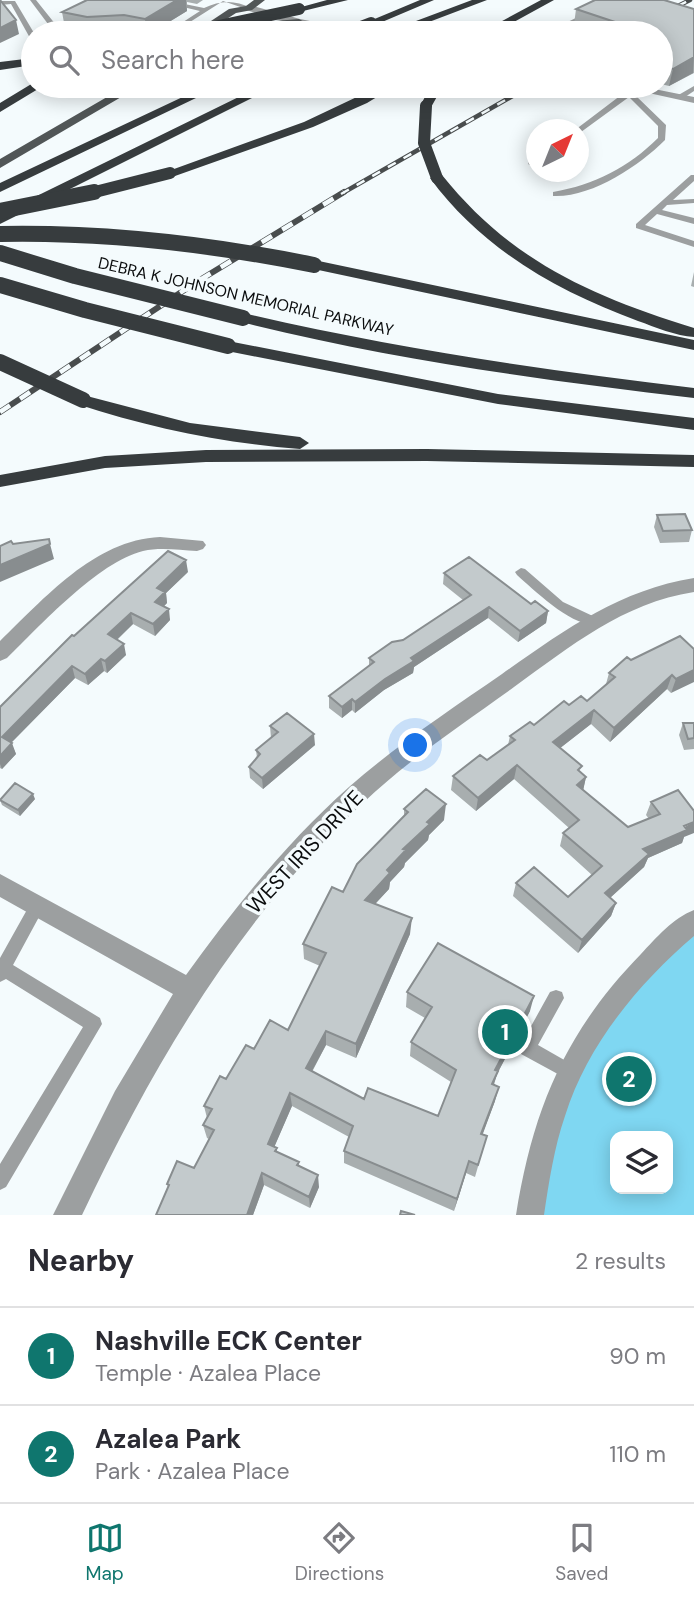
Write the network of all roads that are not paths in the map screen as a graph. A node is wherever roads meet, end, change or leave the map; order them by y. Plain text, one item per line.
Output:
1 (22, 0) edge
2 (33, 0) edge
3 (156, 0) edge
4 (223, 0) edge
5 (260, 0) edge
6 (343, 0) edge
7 (429, 0) edge
8 (482, 0) edge
9 (548, 0) edge
10 (618, 0) edge
11 (13, 2) junction
12 (0, 4) edge
13 (249, 8) junction
14 (206, 10) junction
15 (87, 11) edge
16 (517, 18) junction
17 (24, 21) edge
18 (50, 21) edge
19 (68, 21) edge
20 (193, 21) edge
21 (217, 21) edge
22 (232, 21) edge
23 (238, 21) edge
24 (295, 21) edge
25 (376, 21) edge
26 (422, 21) edge
27 (511, 21) edge
28 (512, 21) edge
29 (577, 21) edge
30 (21, 63) edge
31 (0, 66) edge
32 (694, 88) edge
33 (21, 95) edge
34 (673, 96) edge
35 (679, 97) junction
36 (90, 98) edge
37 (113, 98) edge
38 (190, 98) edge
39 (246, 98) edge
40 (365, 98) edge
41 (430, 98) edge
42 (617, 98) edge
43 (634, 98) edge
44 (694, 100) edge
45 (0, 107) edge
46 (589, 121) edge
47 (0, 150) edge
48 (0, 164) edge
49 (694, 177) edge
50 (0, 188) edge
51 (556, 194) dead end
52 (694, 201) edge
53 (664, 203) junction
54 (0, 211) edge
55 (656, 211) junction
56 (0, 220) edge
57 (694, 221) edge
58 (0, 234) edge
59 (694, 244) edge
60 (0, 253) edge
61 (0, 285) edge
62 (694, 333) edge
63 (694, 345) edge
64 (0, 362) edge
65 (694, 393) edge
66 (694, 424) edge
67 (427, 455) junction
68 (694, 461) edge
69 (0, 481) edge
70 (197, 545) dead end
71 (522, 572) dead end
72 (694, 585) edge
73 (593, 621) junction
74 (0, 653) edge
75 (0, 885) edge
76 (38, 904) junction
77 (694, 921) edge
78 (2, 971) edge
79 (190, 990) junction
80 (556, 998) dead end
81 (567, 1071) junction
82 (0, 1181) edge
83 (67, 1215) edge
84 (530, 1215) edge

1 - 11 lane
2 - 18 lane
3 - 14 lane
4 - 13 lane
4 - 14 lane
5 - 13 main road
6 - 22 highway, bridge
7 - 25 highway, bridge
8 - 26 highway
9 - 16 highway
10 - 29 lane
11 - 12 lane
11 - 17 lane
13 - 21 main road
13 - 23 main road
13 - 24 street
14 - 20 lane
15 - 19 lane
16 - 27 highway
16 - 28 highway
30 - 31 highway
32 - 35 lane
33 - 45 highway
34 - 35 street
35 - 44 street
36 - 47 main road
37 - 48 main road
38 - 50 highway
39 - 56 highway
40 - 54 highway, bridge
41 - 62 highway, bridge
42 - 46 lane
43 - 51 lane
49 - 53 lane
52 - 53 lane
53 - 55 lane
55 - 57 lane
55 - 59 lane
58 - 63 highway, bridge
60 - 65 highway, DEBRA K JOHNSON MEMORIAL PARKWAY, bridge
61 - 66 highway, bridge
64 - 67 highway, bridge
67 - 68 highway
67 - 69 highway
70 - 74 street
71 - 73 lane
72 - 73 street, WEST IRIS DRIVE
73 - 79 street, WEST IRIS DRIVE
75 - 76 street
76 - 78 lane
76 - 79 street
77 - 81 street
78 - 82 lane
79 - 83 street, WEST IRIS DRIVE
80 - 81 lane
81 - 84 street

